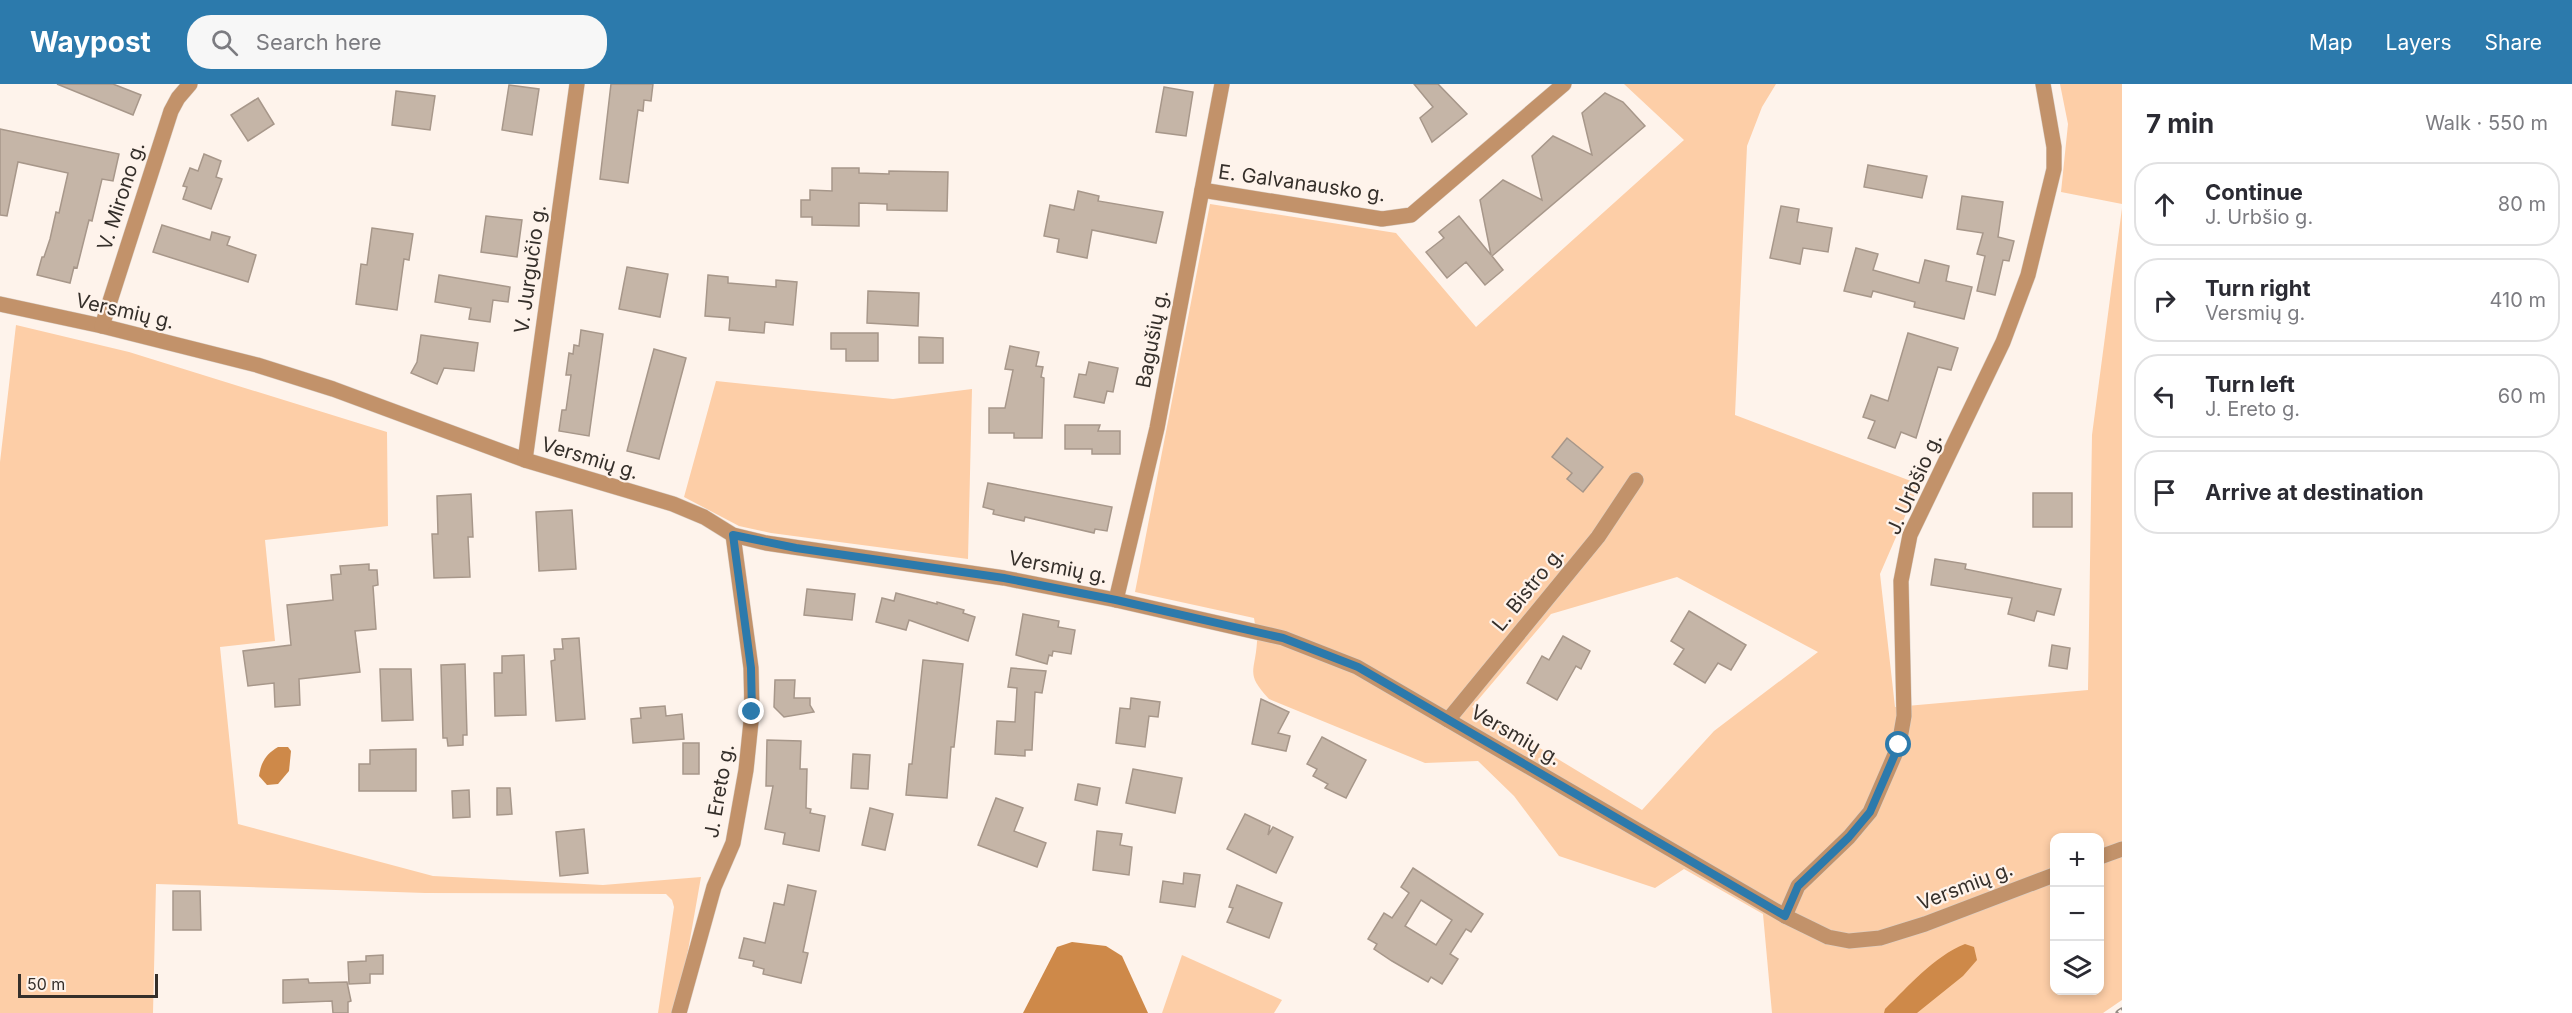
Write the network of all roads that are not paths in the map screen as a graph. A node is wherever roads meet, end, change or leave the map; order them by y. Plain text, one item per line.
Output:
1 (190, 84) edge
2 (577, 84) edge
3 (1222, 84) edge
4 (1564, 84) edge
5 (2043, 84) edge
6 (1202, 190) junction
7 (0, 304) edge
8 (102, 326) junction
9 (525, 460) junction
10 (1636, 480) dead end
11 (733, 535) junction
12 (1116, 600) junction
13 (1448, 720) junction
14 (2122, 849) edge
15 (2104, 856) edge
16 (2050, 876) edge
17 (1785, 916) junction
18 (679, 1013) edge

1 - 8 street, V. Mirono g.
2 - 9 street, V. Jurgučio g.
3 - 6 street, Bagušių g.
4 - 6 street, E. Galvanausko g.
5 - 17 street, J. Urbšio g.
6 - 12 street, Bagušių g.
7 - 8 street, Versmių g.
8 - 9 street, Versmių g.
9 - 11 street, Versmių g.
10 - 13 street, L. Bistro g.
11 - 12 street, Versmių g.
11 - 18 street, J. Ereto g.
12 - 13 street, Versmių g.
13 - 17 street, Versmių g.
14 - 15 street
16 - 17 street, Versmių g.

